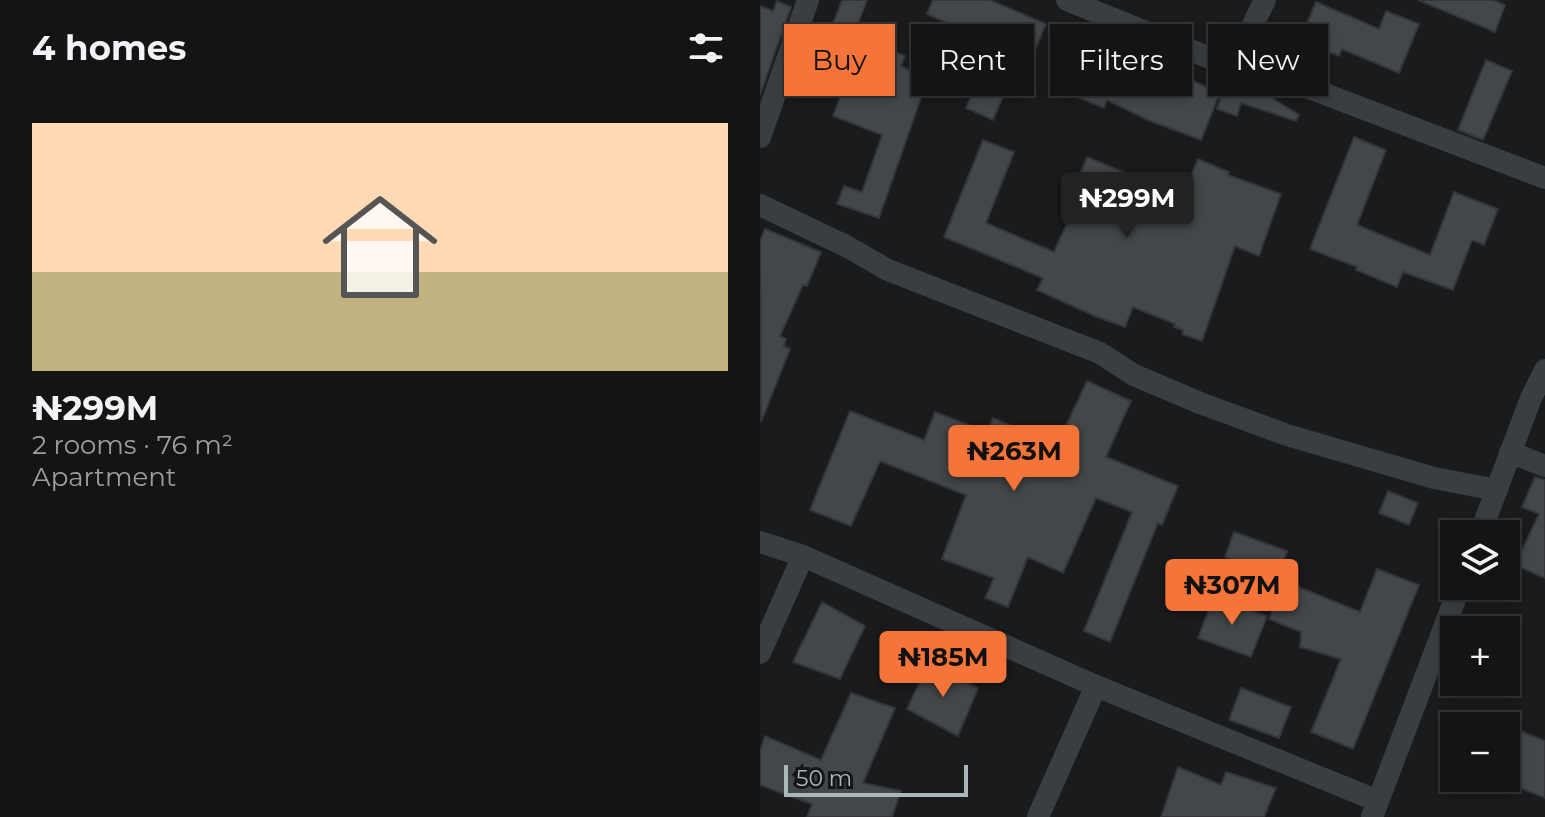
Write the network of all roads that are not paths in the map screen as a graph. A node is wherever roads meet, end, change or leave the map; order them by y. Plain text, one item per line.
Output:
1 (808, 0) edge
2 (1067, 0) edge
3 (1265, 0) edge
4 (1253, 24) edge
5 (1208, 57) edge
6 (1328, 95) edge
7 (760, 137) edge
8 (1545, 178) edge
9 (760, 205) edge
10 (1545, 370) edge
11 (1510, 452) junction
12 (1545, 466) edge
13 (1497, 490) junction
14 (1485, 520) edge
15 (760, 542) edge
16 (803, 556) junction
17 (1455, 600) edge
18 (760, 653) edge
19 (1096, 686) junction
20 (1375, 809) edge
21 (1038, 817) edge

1 - 7 street
2 - 5 street
3 - 4 street
6 - 8 street
9 - 13 street
10 - 11 street
11 - 12 street
11 - 13 street
13 - 14 street
15 - 16 street
16 - 18 street
16 - 19 street
17 - 20 street
19 - 20 street
19 - 21 street

